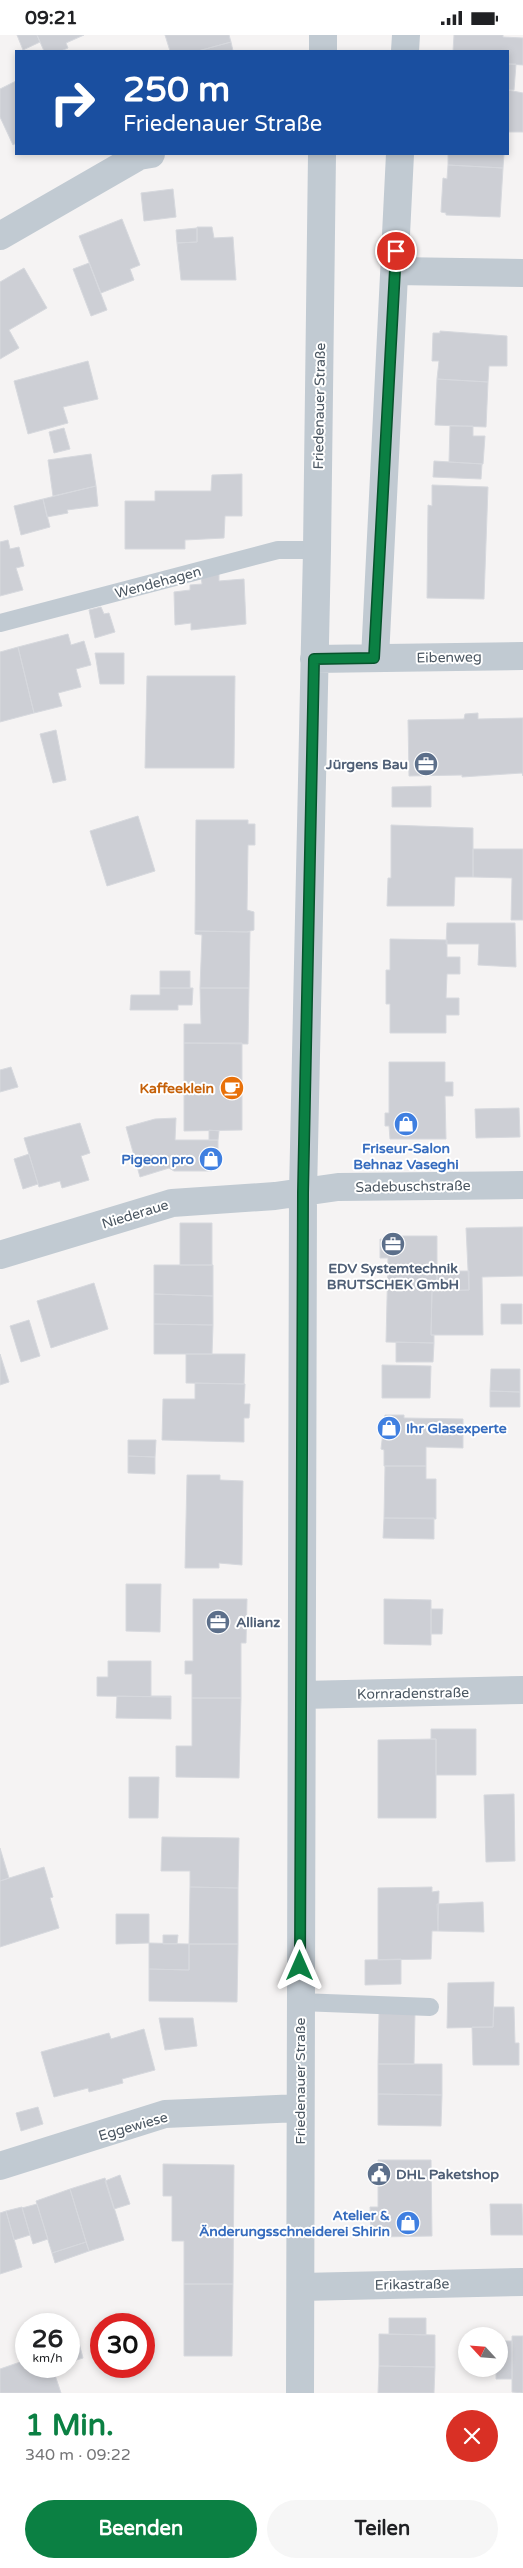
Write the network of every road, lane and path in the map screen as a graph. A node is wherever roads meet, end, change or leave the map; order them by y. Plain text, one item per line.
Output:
1 (323, 35) edge
2 (406, 35) edge
3 (323, 50) edge
4 (405, 50) edge
5 (147, 155) edge
6 (322, 155) edge
7 (400, 155) edge
8 (0, 236) edge
9 (395, 271) junction
10 (523, 273) edge
11 (317, 550) junction
12 (0, 623) edge
13 (523, 656) edge
14 (374, 658) junction
15 (314, 659) junction
16 (523, 1185) edge
17 (303, 1193) junction
18 (0, 1255) edge
19 (523, 1691) edge
20 (302, 1695) junction
21 (300, 2002) junction
22 (430, 2007) dead end
23 (299, 2108) junction
24 (0, 2166) edge
25 (523, 2282) edge
26 (301, 2287) junction
27 (300, 2393) edge

1 - 3 street
2 - 4 street
5 - 8 street
6 - 11 street, Friedenauer Straße
7 - 9 street
9 - 10 street
9 - 14 street
11 - 12 lane, Wendehagen
11 - 15 street, Friedenauer Straße
13 - 14 street, Eibenweg
14 - 15 street
15 - 17 street, Friedenauer Straße
16 - 17 street, Sadebuschstraße
17 - 18 street, Niederaue
17 - 20 street, Friedenauer Straße
19 - 20 street, Kornradenstraße
20 - 21 street, Friedenauer Straße
21 - 22 lane
21 - 23 street, Friedenauer Straße
23 - 24 street, Eggewiese
23 - 26 street, Friedenauer Straße
25 - 26 street, Erikastraße
26 - 27 street, Friedenauer Straße

